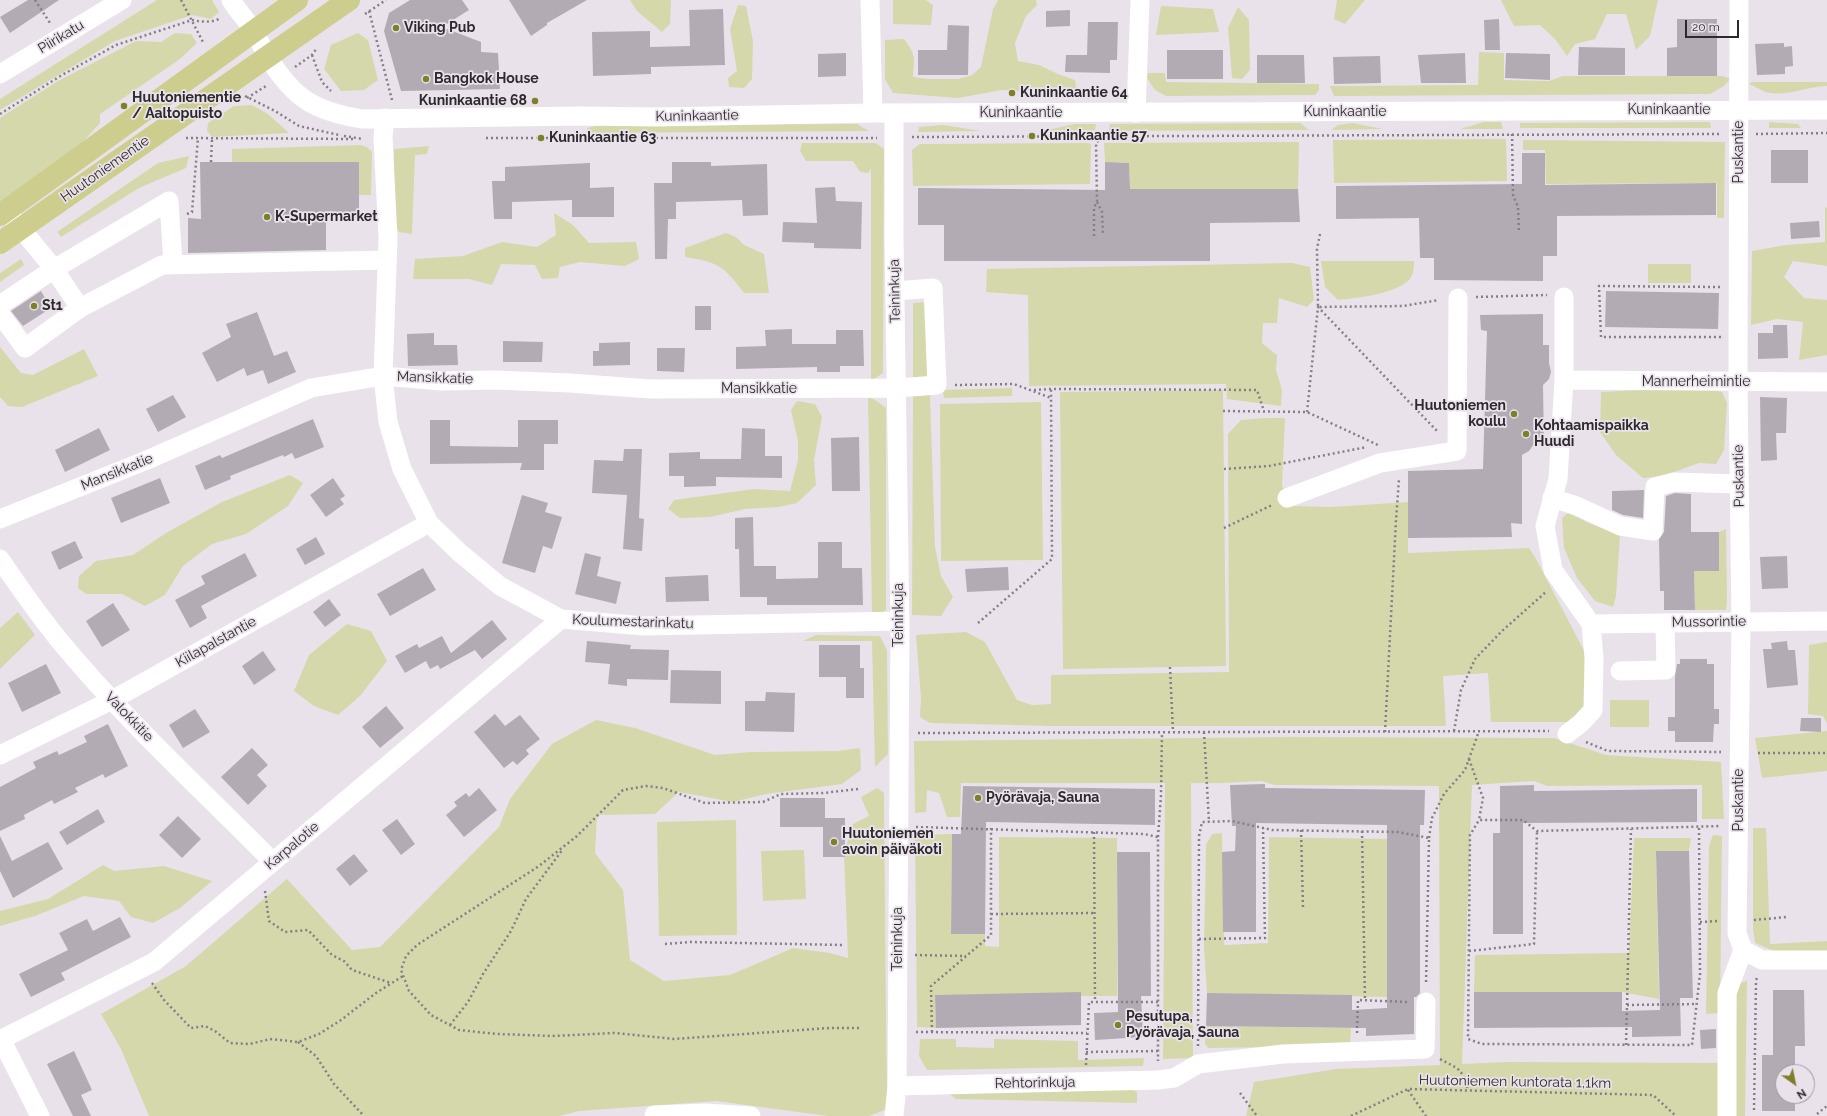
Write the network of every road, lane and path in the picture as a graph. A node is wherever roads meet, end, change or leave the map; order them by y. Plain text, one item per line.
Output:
1 (35, 0) edge
2 (122, 0) edge
3 (297, 0) edge
4 (349, 0) edge
5 (870, 0) edge
6 (1140, 0) edge
7 (1739, 0) edge
8 (234, 4) edge
9 (368, 11) dead end
10 (53, 26) dead end
11 (254, 32) junction
12 (267, 56) junction
13 (0, 74) edge
14 (1739, 110) junction
15 (1827, 110) edge
16 (389, 111) junction
17 (1512, 111) junction
18 (873, 113) junction
19 (1102, 113) junction
20 (1136, 113) junction
21 (0, 114) edge
22 (894, 114) junction
23 (183, 138) dead end
24 (212, 139) junction
25 (358, 139) dead end
26 (211, 162) dead end
27 (1097, 201) junction
28 (3, 213) edge
29 (21, 228) junction
30 (1518, 232) dead end
31 (1320, 234) dead end
32 (1103, 235) dead end
33 (1094, 236) dead end
34 (0, 243) edge
35 (386, 260) junction
36 (174, 264) junction
37 (54, 269) junction
38 (895, 291) junction
39 (1722, 294) dead end
40 (1564, 297) joint
41 (1458, 298) junction
42 (0, 306) edge
43 (1318, 307) junction
44 (80, 308) junction
45 (0, 314) edge
46 (1722, 330) dead end
47 (1722, 337) junction
48 (1728, 338) dead end
49 (383, 376) junction
50 (1564, 380) junction
51 (1738, 382) junction
52 (1827, 382) edge
53 (937, 385) junction
54 (897, 388) junction
55 (1051, 389) junction
56 (1034, 390) junction
57 (1052, 398) junction
58 (1223, 411) dead end
59 (1264, 411) junction
60 (1307, 412) junction
61 (1378, 445) junction
62 (1457, 451) junction
63 (1399, 460) junction
64 (1224, 469) dead end
65 (1739, 484) junction
66 (1287, 498) joint
67 (1552, 498) junction
68 (0, 519) edge
69 (429, 523) junction
70 (1224, 528) dead end
71 (0, 559) edge
72 (1560, 580) junction
73 (561, 619) junction
74 (900, 621) junction
75 (1827, 621) edge
76 (978, 622) dead end
77 (1741, 622) junction
78 (1665, 623) junction
79 (1591, 624) junction
80 (1170, 667) dead end
81 (1620, 671) dead end
82 (112, 700) junction
83 (1454, 731) junction
84 (1479, 731) junction
85 (1162, 732) junction
86 (1173, 732) junction
87 (1204, 732) junction
88 (1385, 732) junction
89 (900, 733) junction
90 (1567, 734) junction
91 (1739, 753) junction
92 (1827, 753) edge
93 (0, 755) edge
94 (1469, 758) junction
95 (858, 789) dead end
96 (1479, 820) junction
97 (1209, 822) junction
98 (1739, 824) junction
99 (899, 827) junction
100 (991, 828) junction
101 (1263, 828) junction
102 (1699, 828) junction
103 (1631, 829) junction
104 (1301, 830) junction
105 (1362, 831) junction
106 (1537, 831) junction
107 (1094, 832) junction
108 (1158, 837) junction
109 (1430, 838) junction
110 (566, 845) junction
111 (273, 862) junction
112 (265, 885) dead end
113 (1303, 908) dead end
114 (1095, 912) junction
115 (991, 914) junction
116 (1198, 940) junction
117 (665, 944) dead end
118 (843, 945) dead end
119 (1743, 950) junction
120 (1469, 951) junction
121 (910, 955) dead end
122 (966, 956) junction
123 (1762, 960) junction
124 (1827, 960) edge
125 (142, 968) junction
126 (403, 976) junction
127 (391, 984) junction
128 (1365, 1001) junction
129 (1095, 1002) junction
130 (1158, 1002) junction
131 (1426, 1002) junction
132 (1697, 1004) junction
133 (1627, 1006) junction
134 (450, 1025) junction
135 (860, 1028) dead end
136 (898, 1031) junction
137 (932, 1032) junction
138 (1087, 1033) junction
139 (1, 1040) edge
140 (298, 1042) junction
141 (1626, 1045) junction
142 (1425, 1049) junction
143 (1158, 1051) junction
144 (1086, 1052) junction
145 (1357, 1052) junction
146 (1198, 1064) junction
147 (1166, 1079) junction
148 (1085, 1081) junction
149 (897, 1086) junction
150 (1408, 1089) junction
151 (1468, 1090) junction
152 (1240, 1092) dead end
153 (1827, 1106) edge
154 (1754, 1110) dead end
155 (1817, 1114) dead end
156 (654, 1115) edge
157 (40, 1116) edge
158 (364, 1116) edge
159 (751, 1116) edge
160 (894, 1116) edge
161 (1257, 1116) edge
162 (1351, 1116) edge
163 (1426, 1116) edge
164 (1676, 1116) edge
165 (1727, 1116) edge

1 - 10 path
2 - 13 street, Piirikatu
3 - 11 main road, Huutoniementie
4 - 12 main road, Huutoniementie
5 - 18 street
6 - 20 street
7 - 14 street, Puskantie
8 - 11 street, Kuninkaantie
8 - 21 path
9 - 16 path
11 - 12 street, Kuninkaantie
11 - 28 main road, Huutoniementie
12 - 16 street, Kuninkaantie
12 - 29 main road, Huutoniementie
14 - 15 street, Kuninkaantie
14 - 17 street, Kuninkaantie
14 - 51 street, Puskantie
16 - 18 street, Kuninkaantie
16 - 35 street, Koulumestarinkatu
17 - 20 street, Kuninkaantie
17 - 30 path
18 - 22 street, Kuninkaantie
19 - 20 street, Kuninkaantie
19 - 22 street, Kuninkaantie
19 - 27 path
22 - 38 street, Teininkuja
23 - 24 path
24 - 25 path
24 - 26 path
27 - 32 path
27 - 33 path
28 - 29 street
29 - 34 main road, Huutoniementie
29 - 37 street
31 - 43 path
35 - 36 street
35 - 49 street, Koulumestarinkatu
36 - 37 street
36 - 44 street
37 - 42 street
37 - 44 street
38 - 53 street
38 - 54 street, Teininkuja
39 - 47 path
40 - 41 path
40 - 50 street
41 - 43 path
41 - 62 street
43 - 60 path
43 - 62 path
44 - 45 street
46 - 47 path
47 - 48 path
49 - 54 street, Mansikkatie
49 - 68 street, Mansikkatie
49 - 69 street, Koulumestarinkatu
50 - 51 street, Mannerheimintie
50 - 67 street
51 - 52 street, Mannerheimintie
51 - 65 street, Puskantie
53 - 54 street, Mansikkatie
53 - 56 path
54 - 74 street, Teininkuja
55 - 56 path
55 - 57 path
55 - 59 path
56 - 57 path
57 - 76 path
58 - 59 path
59 - 60 path
60 - 61 path
61 - 63 path
61 - 64 path
62 - 63 street
63 - 66 street
63 - 88 path
65 - 67 street
65 - 77 street, Puskantie
66 - 70 path
67 - 72 street
69 - 73 street, Koulumestarinkatu
69 - 82 street, Kiilapalstantie
71 - 82 street, Valokkitie
72 - 79 street
72 - 83 path
73 - 74 street, Koulumestarinkatu
73 - 111 street, Karpalotie
74 - 89 street, Teininkuja
75 - 77 street, Mussorintie
77 - 78 street, Mussorintie
77 - 91 street, Puskantie
78 - 79 street, Mussorintie
78 - 81 street
79 - 90 street
80 - 86 path
82 - 93 street, Kiilapalstantie
82 - 111 street, Valokkitie
83 - 84 path
83 - 88 path
84 - 90 path
84 - 94 path
85 - 86 path
85 - 89 path
85 - 108 path
86 - 87 path
87 - 88 path
87 - 97 path
89 - 99 street, Teininkuja
90 - 91 path
91 - 92 path
91 - 98 street, Puskantie
94 - 96 path
94 - 109 path
95 - 110 path
96 - 106 path
96 - 120 path
97 - 101 path
97 - 116 path
98 - 102 path
98 - 119 street, Puskantie
99 - 100 path
99 - 136 street, Teininkuja
100 - 107 path
100 - 115 path
101 - 104 path
101 - 116 path
102 - 103 path
102 - 132 path
103 - 106 path
103 - 133 path
104 - 105 path
104 - 113 path
105 - 109 path
105 - 128 path
106 - 120 path
107 - 108 path
107 - 114 path
108 - 130 path
109 - 131 path
110 - 126 path
110 - 134 path
111 - 125 street, Karpalotie
112 - 127 path
114 - 115 path
114 - 129 path
115 - 122 path
116 - 146 path
117 - 118 path
119 - 123 street
119 - 165 street
120 - 141 path
121 - 122 path
122 - 137 path
123 - 124 street
123 - 154 path
125 - 139 street, Karpalotie
125 - 140 path
126 - 127 path
126 - 134 path
127 - 140 path
128 - 131 path
128 - 145 path
129 - 130 path
129 - 138 path
130 - 143 path
131 - 142 street
132 - 133 path
132 - 141 path
133 - 141 path
134 - 135 path
136 - 137 path
136 - 149 street, Teininkuja
137 - 138 path
138 - 144 path
139 - 157 street
140 - 158 path
142 - 145 street
142 - 151 path
143 - 144 path
143 - 147 path
144 - 148 path
145 - 146 street
146 - 147 street
147 - 148 street, Rehtorinkuja
148 - 149 street, Rehtorinkuja
149 - 160 street, Teininkuja
150 - 151 path, Huutoniemen kuntorata 1,1km
150 - 162 path, Huutoniemen kuntorata 1,1km
150 - 163 path
151 - 164 path, Huutoniemen kuntorata 1,1km
152 - 161 path
153 - 155 path
156 - 159 street

